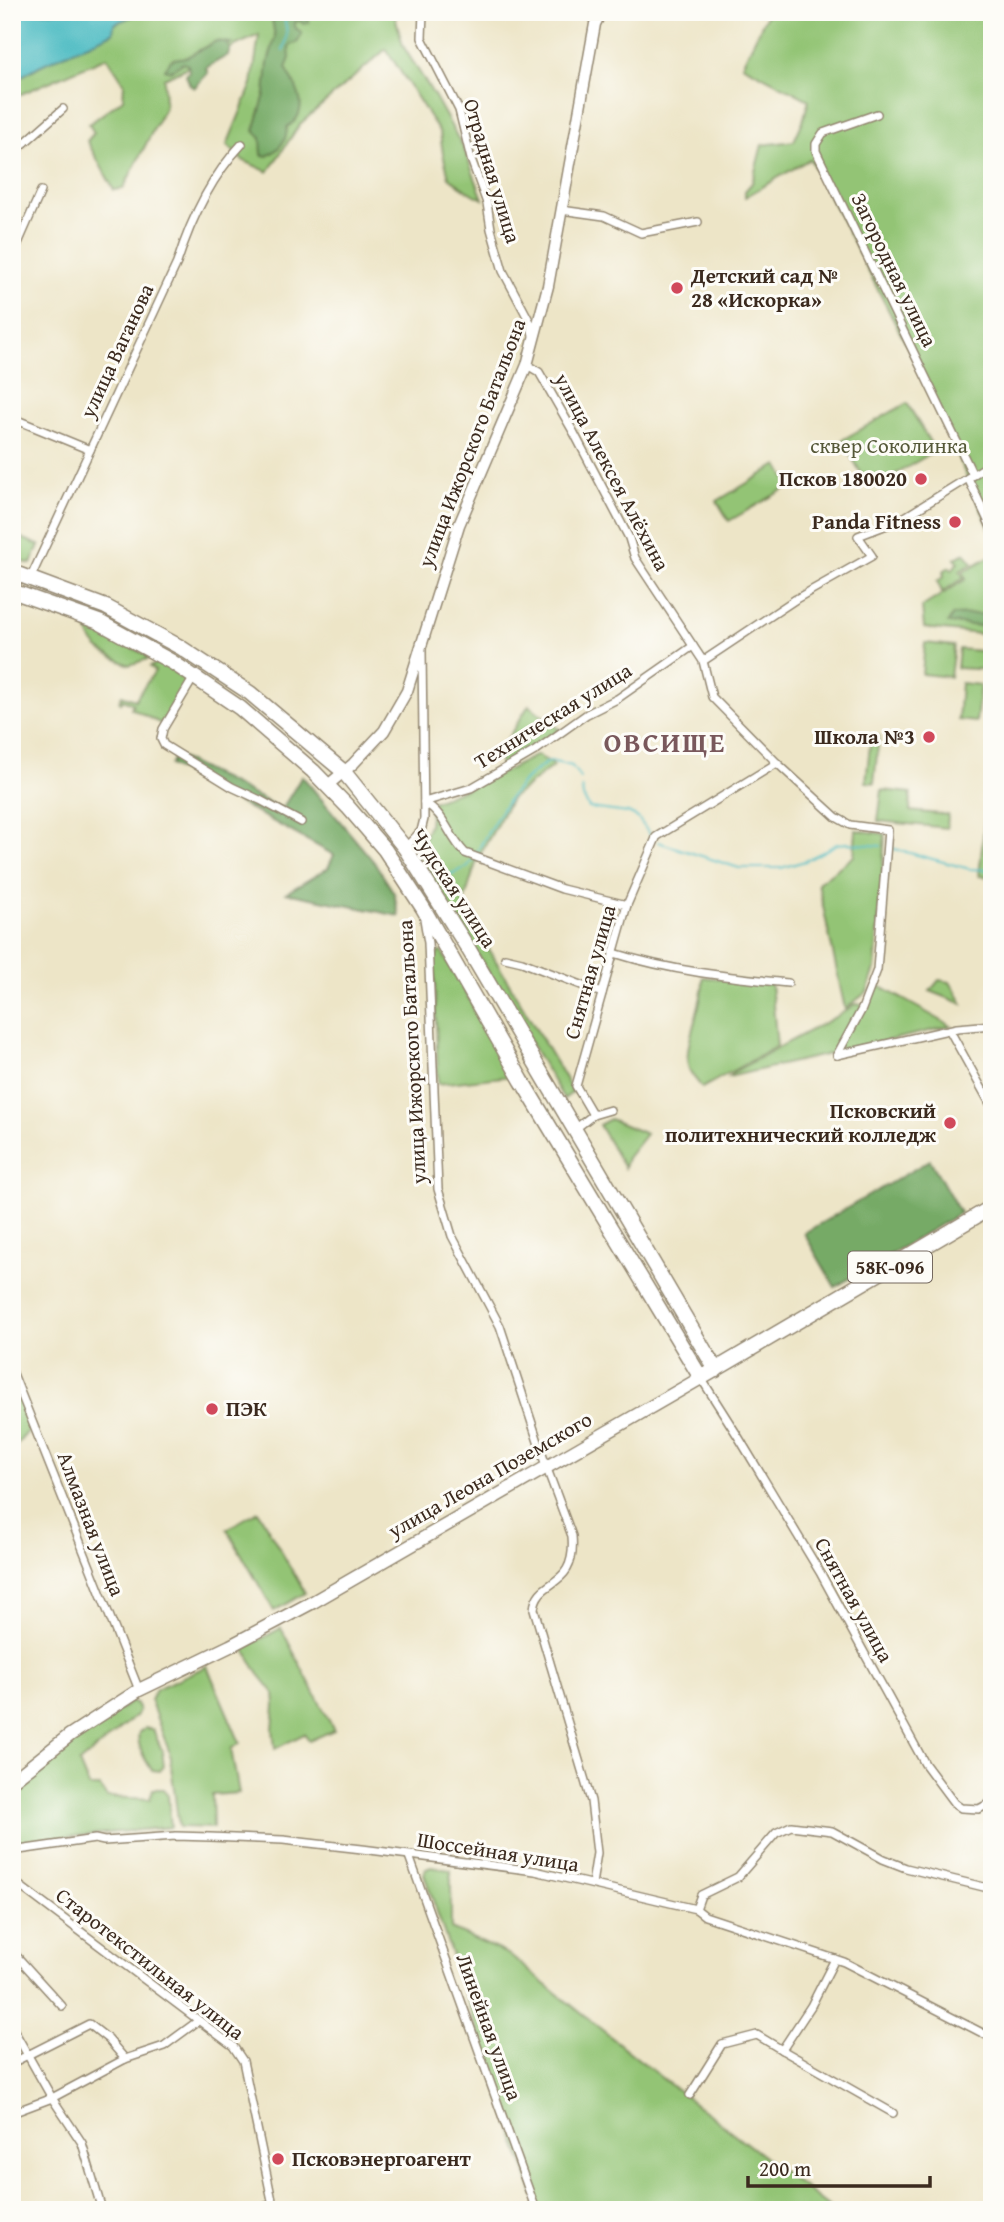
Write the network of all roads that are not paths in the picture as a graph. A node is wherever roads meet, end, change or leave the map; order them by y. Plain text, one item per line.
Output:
1 (423, 12) edge
2 (598, 16) edge
3 (63, 109) dead end
4 (877, 114) dead end
5 (242, 144) dead end
6 (12, 154) edge
7 (41, 191) dead end
8 (561, 210) junction
9 (698, 222) dead end
10 (12, 257) edge
11 (534, 339) junction
12 (527, 365) junction
13 (12, 418) edge
14 (90, 450) junction
15 (992, 463) edge
16 (970, 476) junction
17 (992, 529) edge
18 (12, 572) edge
19 (30, 579) junction
20 (12, 590) edge
21 (694, 646) junction
22 (422, 647) junction
23 (703, 661) junction
24 (194, 677) junction
25 (777, 763) junction
26 (344, 772) junction
27 (328, 785) junction
28 (424, 802) junction
29 (301, 822) dead end
30 (405, 848) junction
31 (627, 905) junction
32 (423, 908) junction
33 (614, 953) junction
34 (505, 958) dead end
35 (788, 983) dead end
36 (602, 993) junction
37 (992, 1025) edge
38 (950, 1031) junction
39 (526, 1044) junction
40 (506, 1054) junction
41 (539, 1067) junction
42 (522, 1081) junction
43 (992, 1107) edge
44 (610, 1110) dead end
45 (593, 1115) junction
46 (575, 1129) junction
47 (992, 1207) edge
48 (716, 1370) junction
49 (12, 1371) edge
50 (701, 1378) junction
51 (546, 1466) junction
52 (139, 1690) junction
53 (12, 1782) edge
54 (992, 1802) edge
55 (12, 1851) edge
56 (409, 1856) junction
57 (12, 1880) edge
58 (592, 1884) junction
59 (992, 1889) edge
60 (696, 1909) junction
61 (12, 1951) edge
62 (835, 1959) junction
63 (62, 2006) dead end
64 (198, 2021) junction
65 (12, 2026) edge
66 (992, 2038) edge
67 (782, 2050) junction
68 (29, 2056) junction
69 (125, 2059) junction
70 (12, 2063) edge
71 (690, 2095) dead end
72 (52, 2098) junction
73 (12, 2113) edge
74 (893, 2113) dead end
75 (273, 2207) edge
76 (102, 2210) edge
77 (253, 2210) edge
78 (536, 2210) edge

1 - 11 street, Отрадная улица
2 - 8 street, улица Ижорского Батальона
3 - 6 street
4 - 16 street, Загородная улица
5 - 14 street, улица Ваганова
7 - 10 street
8 - 9 street
8 - 11 street, улица Ижорского Батальона
11 - 12 street, улица Ижорского Батальона
12 - 21 street, улица Алексея Алёхина
12 - 22 street, улица Ижорского Батальона
13 - 14 street
14 - 19 street, улица Ваганова
15 - 16 street
16 - 17 street, Загородная улица
16 - 23 street
18 - 19 highway, Чудская улица
19 - 26 highway, Чудская улица
20 - 24 highway, Чудская улица
21 - 23 street, улица Алексея Алёхина
21 - 28 street, Техническая улица
22 - 26 street, улица Ижорского Батальона
22 - 28 street, улица Ижорского Батальона
23 - 25 street, улица Алексея Алёхина
24 - 27 highway, Чудская улица
24 - 29 street
25 - 31 street, Снятная улица
25 - 38 street, улица Алексея Алёхина
26 - 27 street, улица Ижорского Батальона
26 - 30 highway, Чудская улица
27 - 32 highway, Чудская улица
28 - 30 street, улица Ижорского Батальона
28 - 31 street
30 - 39 highway, Чудская улица
31 - 33 street, Снятная улица
32 - 40 highway, Чудская улица
32 - 51 street, улица Ижорского Батальона
33 - 35 street
33 - 36 street, Снятная улица
34 - 36 street
36 - 45 street, Снятная улица
37 - 38 street
38 - 43 street
39 - 40 highway
39 - 41 highway, Чудская улица
40 - 42 highway, Чудская улица
41 - 42 highway
41 - 46 highway, Чудская улица
42 - 50 highway, Чудская улица
44 - 45 street
45 - 46 street
46 - 48 highway, Чудская улица
47 - 48 highway, улица Леона Поземского / 58К-096
48 - 50 highway, улица Леона Поземского / 58К-096
49 - 52 street, Алмазная улица
50 - 51 main road, улица Леона Поземского
50 - 54 street, Снятная улица
51 - 52 main road, улица Леона Поземского
51 - 58 street, улица Ижорского Батальона
52 - 53 main road, улица Леона Поземского
55 - 56 street, Шоссейная улица
56 - 58 street, Шоссейная улица
56 - 78 street, Линейная улица
57 - 64 street, Старотекстильная улица
58 - 60 street, Шоссейная улица
59 - 60 street
60 - 62 street, Шоссейная улица
61 - 63 street
62 - 66 street, Шоссейная улица
62 - 67 street
64 - 69 street
64 - 75 street, Старотекстильная улица
65 - 68 street
67 - 71 street
67 - 74 street
68 - 69 street
68 - 70 street
68 - 72 street
69 - 72 street
72 - 73 street
72 - 76 street
75 - 77 street

